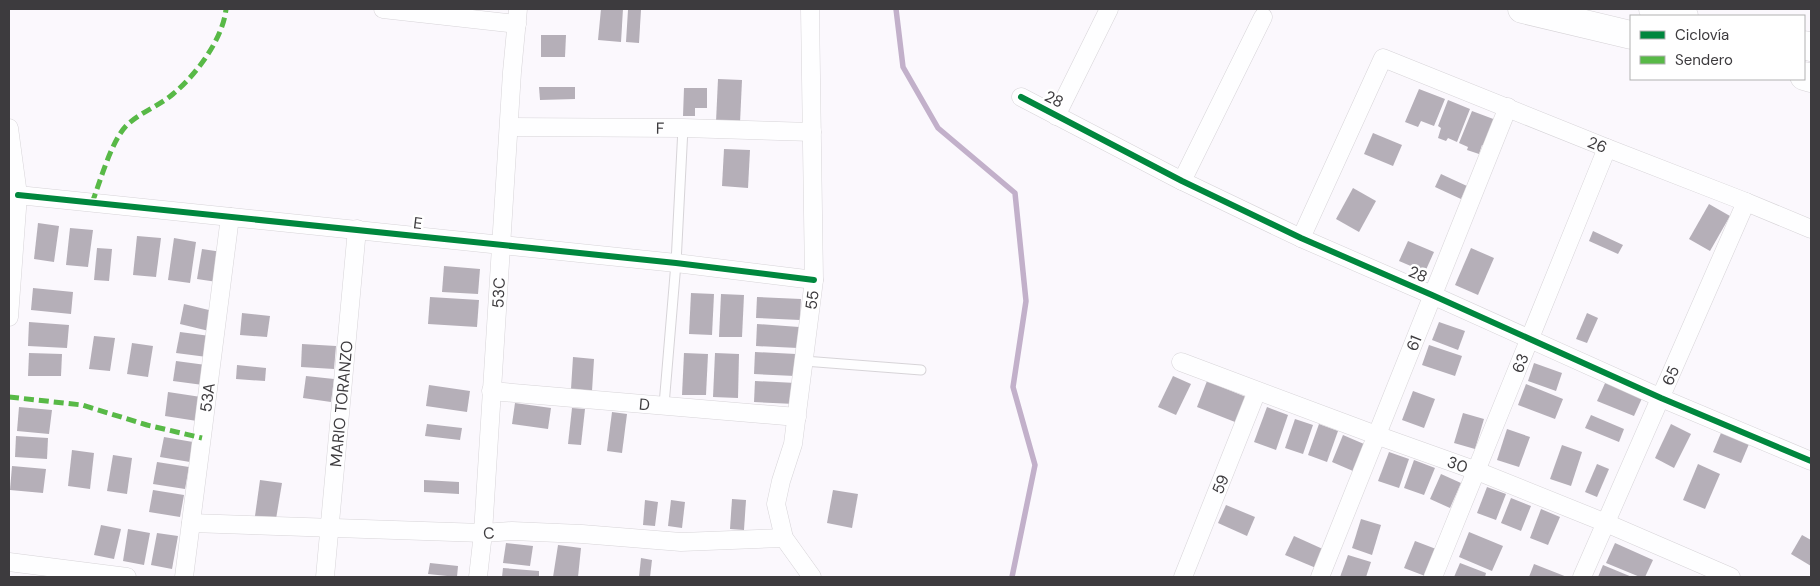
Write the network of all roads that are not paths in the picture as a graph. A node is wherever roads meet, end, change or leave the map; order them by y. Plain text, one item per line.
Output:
1 (383, 9) edge
2 (810, 9) edge
3 (1109, 9) edge
4 (1522, 9) edge
5 (1653, 9) edge
6 (1680, 15) edge
7 (517, 16) edge
8 (1263, 17) dead end
9 (1630, 35) edge
10 (1020, 97) dead end
11 (1508, 107) junction
12 (1056, 116) junction
13 (509, 127) junction
14 (9, 128) edge
15 (683, 128) junction
16 (812, 132) junction
17 (1607, 148) junction
18 (1182, 181) junction
19 (18, 195) junction
20 (1746, 202) junction
21 (230, 216) junction
22 (357, 229) junction
23 (1811, 230) edge
24 (1300, 238) junction
25 (502, 246) junction
26 (676, 263) junction
27 (814, 280) junction
28 (1432, 295) junction
29 (9, 317) edge
30 (1529, 338) junction
31 (804, 361) junction
32 (1181, 362) dead end
33 (921, 370) dead end
34 (491, 391) junction
35 (1257, 391) junction
36 (1661, 398) junction
37 (664, 405) junction
38 (797, 417) junction
39 (1376, 435) junction
40 (1811, 461) edge
41 (1477, 470) junction
42 (191, 523) junction
43 (1606, 523) junction
44 (330, 529) junction
45 (483, 533) junction
46 (784, 538) junction
47 (9, 562) edge
48 (127, 577) edge
49 (184, 577) edge
50 (325, 577) edge
51 (478, 577) edge
52 (812, 577) edge
53 (1183, 577) edge
54 (1320, 577) edge
55 (1433, 577) edge
56 (1582, 577) edge
57 (1731, 577) edge

1 - 7 street
2 - 16 street, 55
3 - 12 street
4 - 9 highway
5 - 6 highway
7 - 13 street, 53C
8 - 18 street
10 - 12 street, 28
11 - 17 street, 26
11 - 24 street, 26
11 - 28 street, 61
12 - 18 street, 28
13 - 15 street, F
13 - 25 street, 53C
14 - 19 street
15 - 16 street, F
15 - 26 lane
16 - 27 street, 55
17 - 20 street, 26
17 - 30 street, 63
18 - 24 street, 28
19 - 21 street, E
19 - 29 street
20 - 23 street, 26
20 - 36 street, 65
21 - 22 street, E
21 - 42 street, 53A
22 - 25 street, E
22 - 44 street, MARIO TORANZO
24 - 28 street, 28
25 - 26 street, E
25 - 34 street, 53C
26 - 27 street, E
26 - 37 lane
27 - 31 street, 55
28 - 30 street, 28
28 - 39 street, 61
30 - 36 street, 28
30 - 41 street, 63
31 - 33 lane
31 - 38 street, 55
32 - 35 street, 30
34 - 37 street, D
34 - 45 street, 53C
35 - 39 street, 30
35 - 53 street, 59
36 - 40 street, 28
36 - 43 street, 65
37 - 38 street, D
38 - 46 street, 55
39 - 41 street, 30
39 - 54 street, 61
41 - 43 street, 30
41 - 55 street, 63
42 - 44 street, C
42 - 49 street, 53A
43 - 56 street, 65
43 - 57 street, 30
44 - 45 street, C
44 - 50 street, MARIO TORANZO
45 - 46 street, C
45 - 51 street, 53C
46 - 52 street, 55
47 - 48 street

